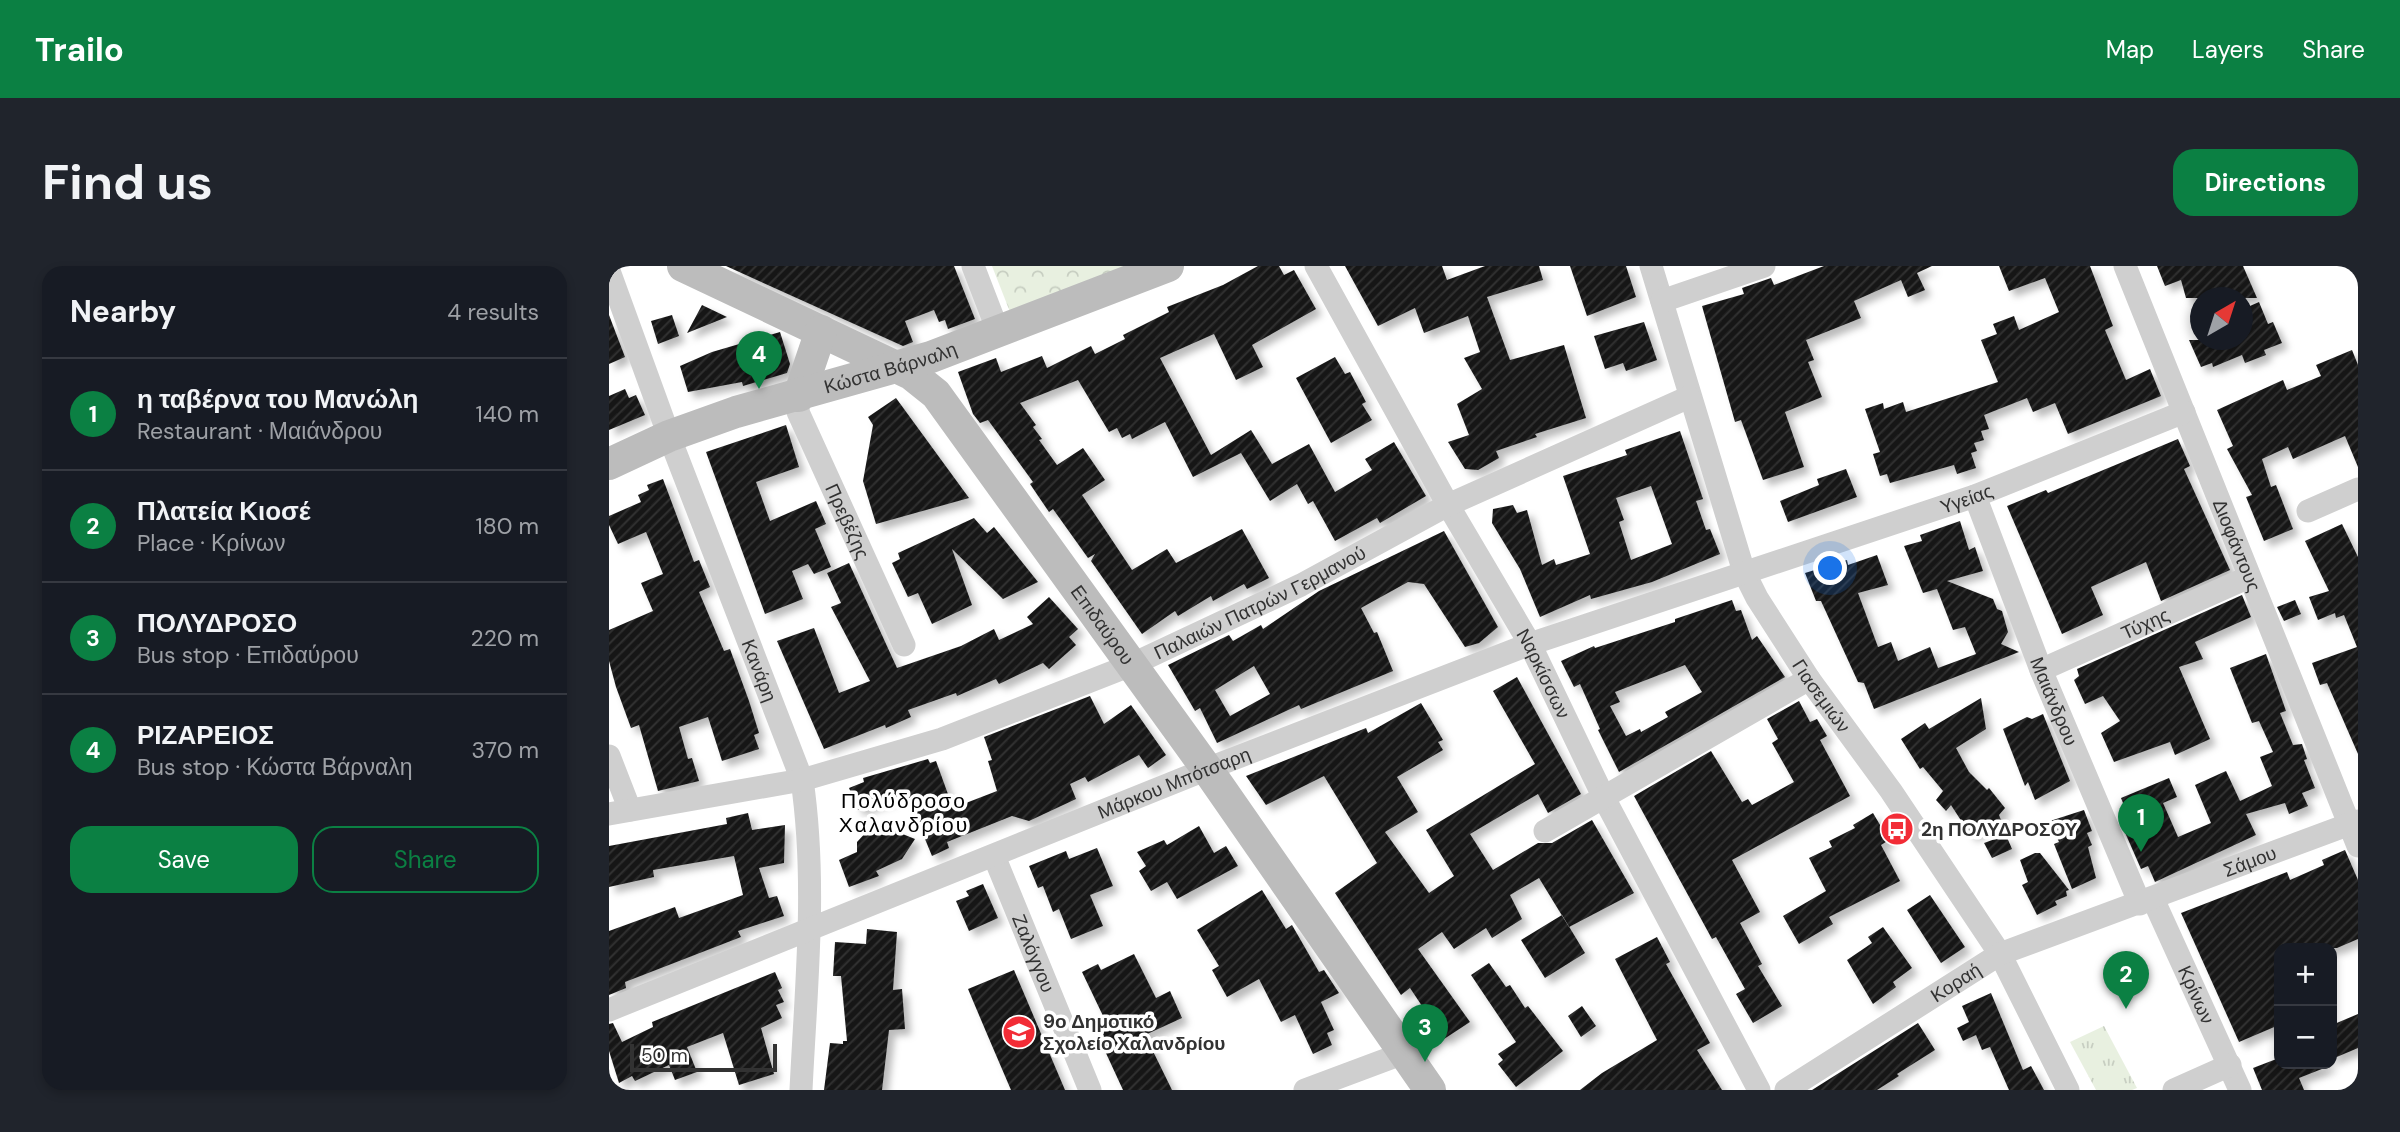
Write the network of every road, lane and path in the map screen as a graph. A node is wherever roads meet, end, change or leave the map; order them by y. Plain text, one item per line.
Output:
1 (683, 266) edge
2 (974, 266) edge
3 (1168, 266) edge
4 (1317, 266) edge
5 (1651, 266) edge
6 (1764, 266) edge
7 (2125, 266) edge
8 (609, 271) edge
9 (1662, 301) junction
10 (821, 331) junction
11 (998, 331) junction
12 (931, 357) junction
13 (896, 367) junction
14 (936, 394) junction
15 (799, 396) junction
16 (1689, 397) junction
17 (2184, 412) junction
18 (669, 436) junction
19 (609, 464) edge
20 (2358, 489) edge
21 (1975, 496) junction
22 (1448, 505) junction
23 (2308, 511) dead end
24 (1744, 572) junction
25 (2249, 577) junction
26 (1531, 644) junction
27 (904, 645) dead end
28 (1131, 665) junction
29 (2041, 670) junction
30 (1809, 679) junction
31 (609, 757) edge
32 (1207, 769) junction
33 (802, 780) junction
34 (1604, 798) junction
35 (620, 812) edge
36 (2353, 822) edge
37 (1545, 831) dead end
38 (2358, 846) edge
39 (994, 856) junction
40 (2147, 902) junction
41 (810, 929) junction
42 (2000, 954) junction
43 (609, 1010) edge
44 (1404, 1053) junction
45 (2230, 1065) junction
46 (801, 1090) edge
47 (1090, 1090) edge
48 (1305, 1090) edge
49 (1430, 1090) edge
50 (1759, 1090) edge
51 (1786, 1090) edge
52 (2068, 1090) edge
53 (2174, 1090) edge
54 (2240, 1090) edge

1 - 10 street, Επιδαύρου
2 - 11 street
3 - 11 street, Κώστα Βάρναλη
4 - 22 street, Ναρκίσσων
5 - 9 street, Γιασεμιών
6 - 9 street
7 - 17 street, Διοφάντους
8 - 18 street, Κανάρη
9 - 16 street, Γιασεμιών
10 - 13 street, Επιδαύρου
10 - 15 street
11 - 12 street, Κώστα Βάρναλη
12 - 13 street, Κώστα Βάρναλη
12 - 14 street
13 - 14 street, Επιδαύρου
13 - 15 street, Κώστα Βάρναλη
14 - 28 street, Επιδαύρου
15 - 18 street, Κώστα Βάρναλη
15 - 27 street, Πρεβέζης
16 - 22 street, Παλαιών Πατρών Γερμανού
16 - 24 street, Γιασεμιών
17 - 21 street, Υγείας
17 - 25 street, Διοφάντους
18 - 19 street, Κώστα Βάρναλη
18 - 33 street, Κανάρη
20 - 23 street
21 - 24 street, Υγείας
21 - 29 street, Μαιάνδρου
22 - 26 street, Ναρκίσσων
22 - 28 street, Παλαιών Πατρών Γερμανού
24 - 26 street, Μάρκου Μπότσαρη
24 - 30 street, Γιασεμιών
25 - 29 street, Τύχης
25 - 36 street, Διοφάντους
26 - 32 street, Μάρκου Μπότσαρη
26 - 34 street, Ναρκίσσων
28 - 32 street, Επιδαύρου
28 - 33 street, Παλαιών Πατρών Γερμανού
29 - 40 street, Μαιάνδρου
30 - 34 street
30 - 42 street, Γιασεμιών
31 - 35 street
32 - 39 street, Μάρκου Μπότσαρη
32 - 44 street, Επιδαύρου
33 - 35 street, Παλαιών Πατρών Γερμανού
33 - 41 street, Κανάρη
34 - 37 street
34 - 50 street, Ναρκίσσων
36 - 38 street, Διοφάντους
36 - 40 street, Σάμου
39 - 41 street, Μάρκου Μπότσαρη
39 - 47 street, Ζαλόγγου
40 - 42 street, Κοραή
40 - 45 street, Κρίνων
41 - 43 street, Μάρκου Μπότσαρη
41 - 46 street, Κανάρη
42 - 51 street, Κοραή
42 - 52 street, Γιασεμιών
44 - 48 street
44 - 49 street, Επιδαύρου
45 - 53 street
45 - 54 street, Κρίνων

